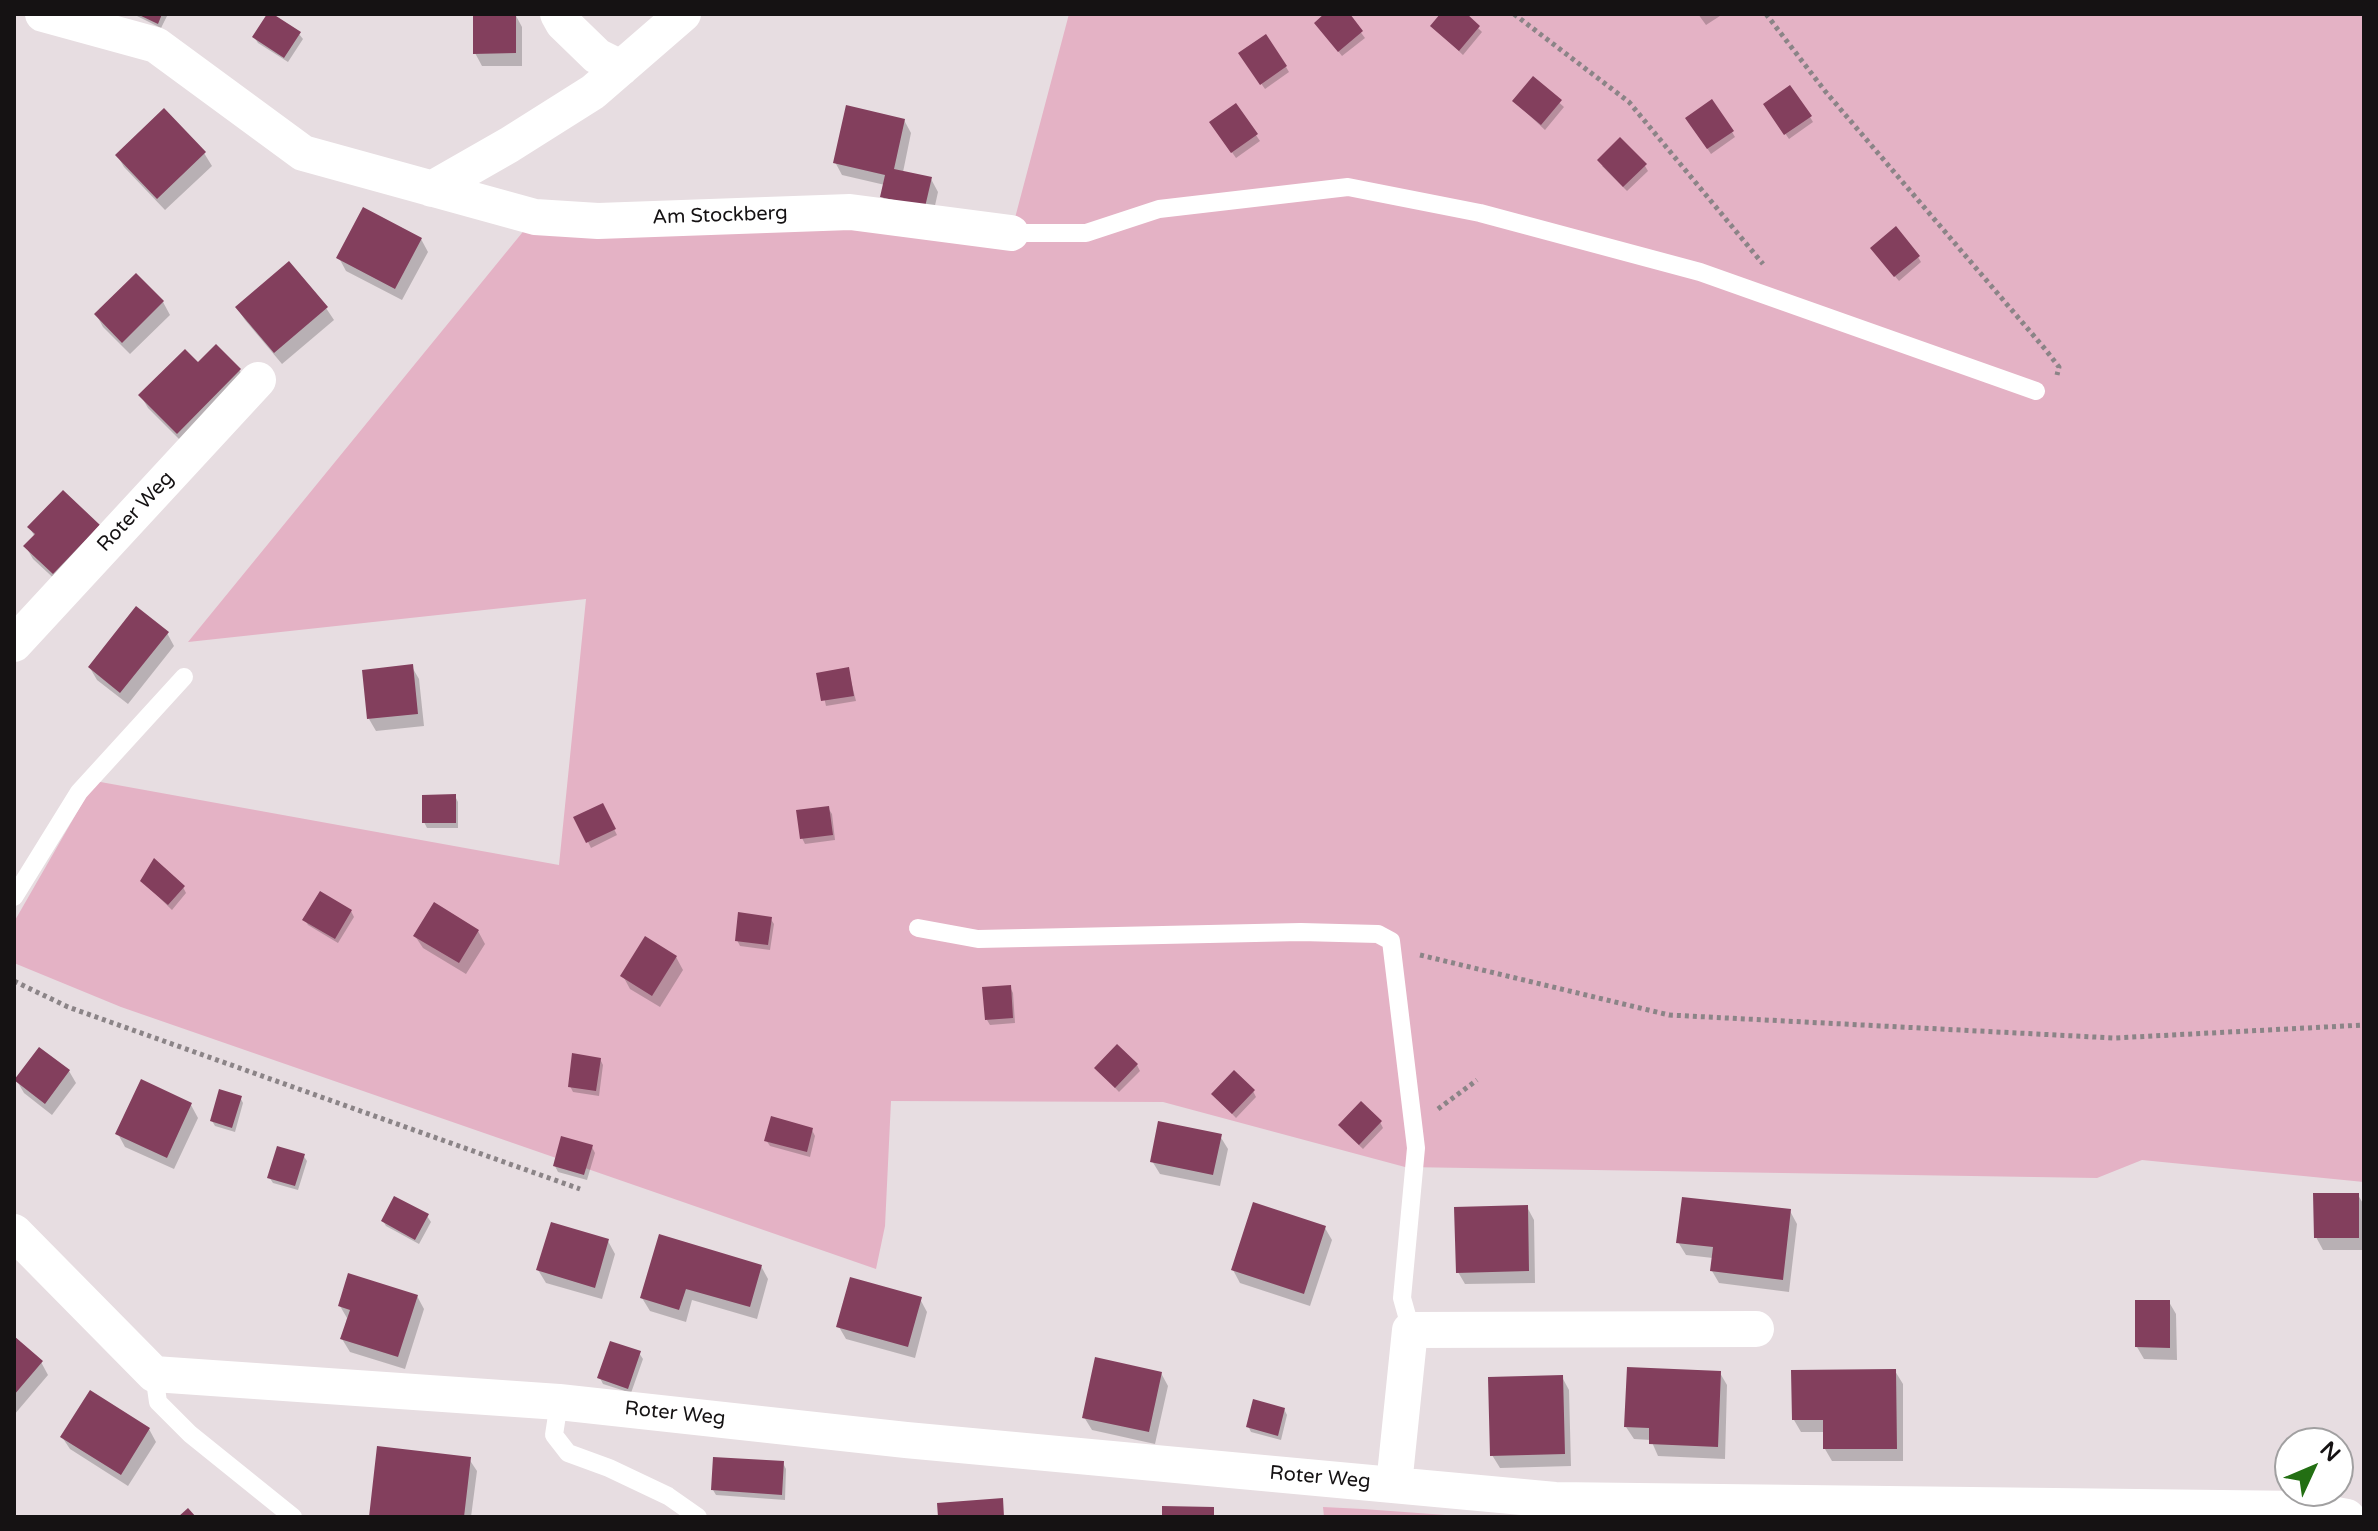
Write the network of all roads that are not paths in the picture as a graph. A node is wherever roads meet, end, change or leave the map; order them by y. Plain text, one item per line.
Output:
1 (43, 14) edge
2 (558, 14) edge
3 (683, 14) edge
4 (621, 68) junction
5 (432, 189) junction
6 (1011, 233) joint
7 (258, 380) dead end
8 (2036, 391) road end
9 (14, 644) edge
10 (184, 677) dead end
11 (14, 897) edge
12 (918, 928) dead end
13 (14, 1232) edge
14 (1756, 1329) dead end
15 (1411, 1330) junction
16 (154, 1374) junction
17 (559, 1402) junction
18 (1394, 1485) junction
19 (1552, 1508) edge
20 (293, 1517) edge
21 (698, 1517) edge
22 (2347, 1517) edge

1 - 5 street, Am Stockberg
2 - 4 street
3 - 4 street
4 - 5 street
5 - 6 street, Am Stockberg
6 - 8 lane
7 - 9 street, Roter Weg
10 - 11 lane
12 - 15 lane
13 - 16 street
14 - 15 street
15 - 18 street, Roter Weg
16 - 17 street, Roter Weg
16 - 20 lane
17 - 18 street, Roter Weg
17 - 21 lane
18 - 19 street, Roter Weg
19 - 22 street, Roter Weg

